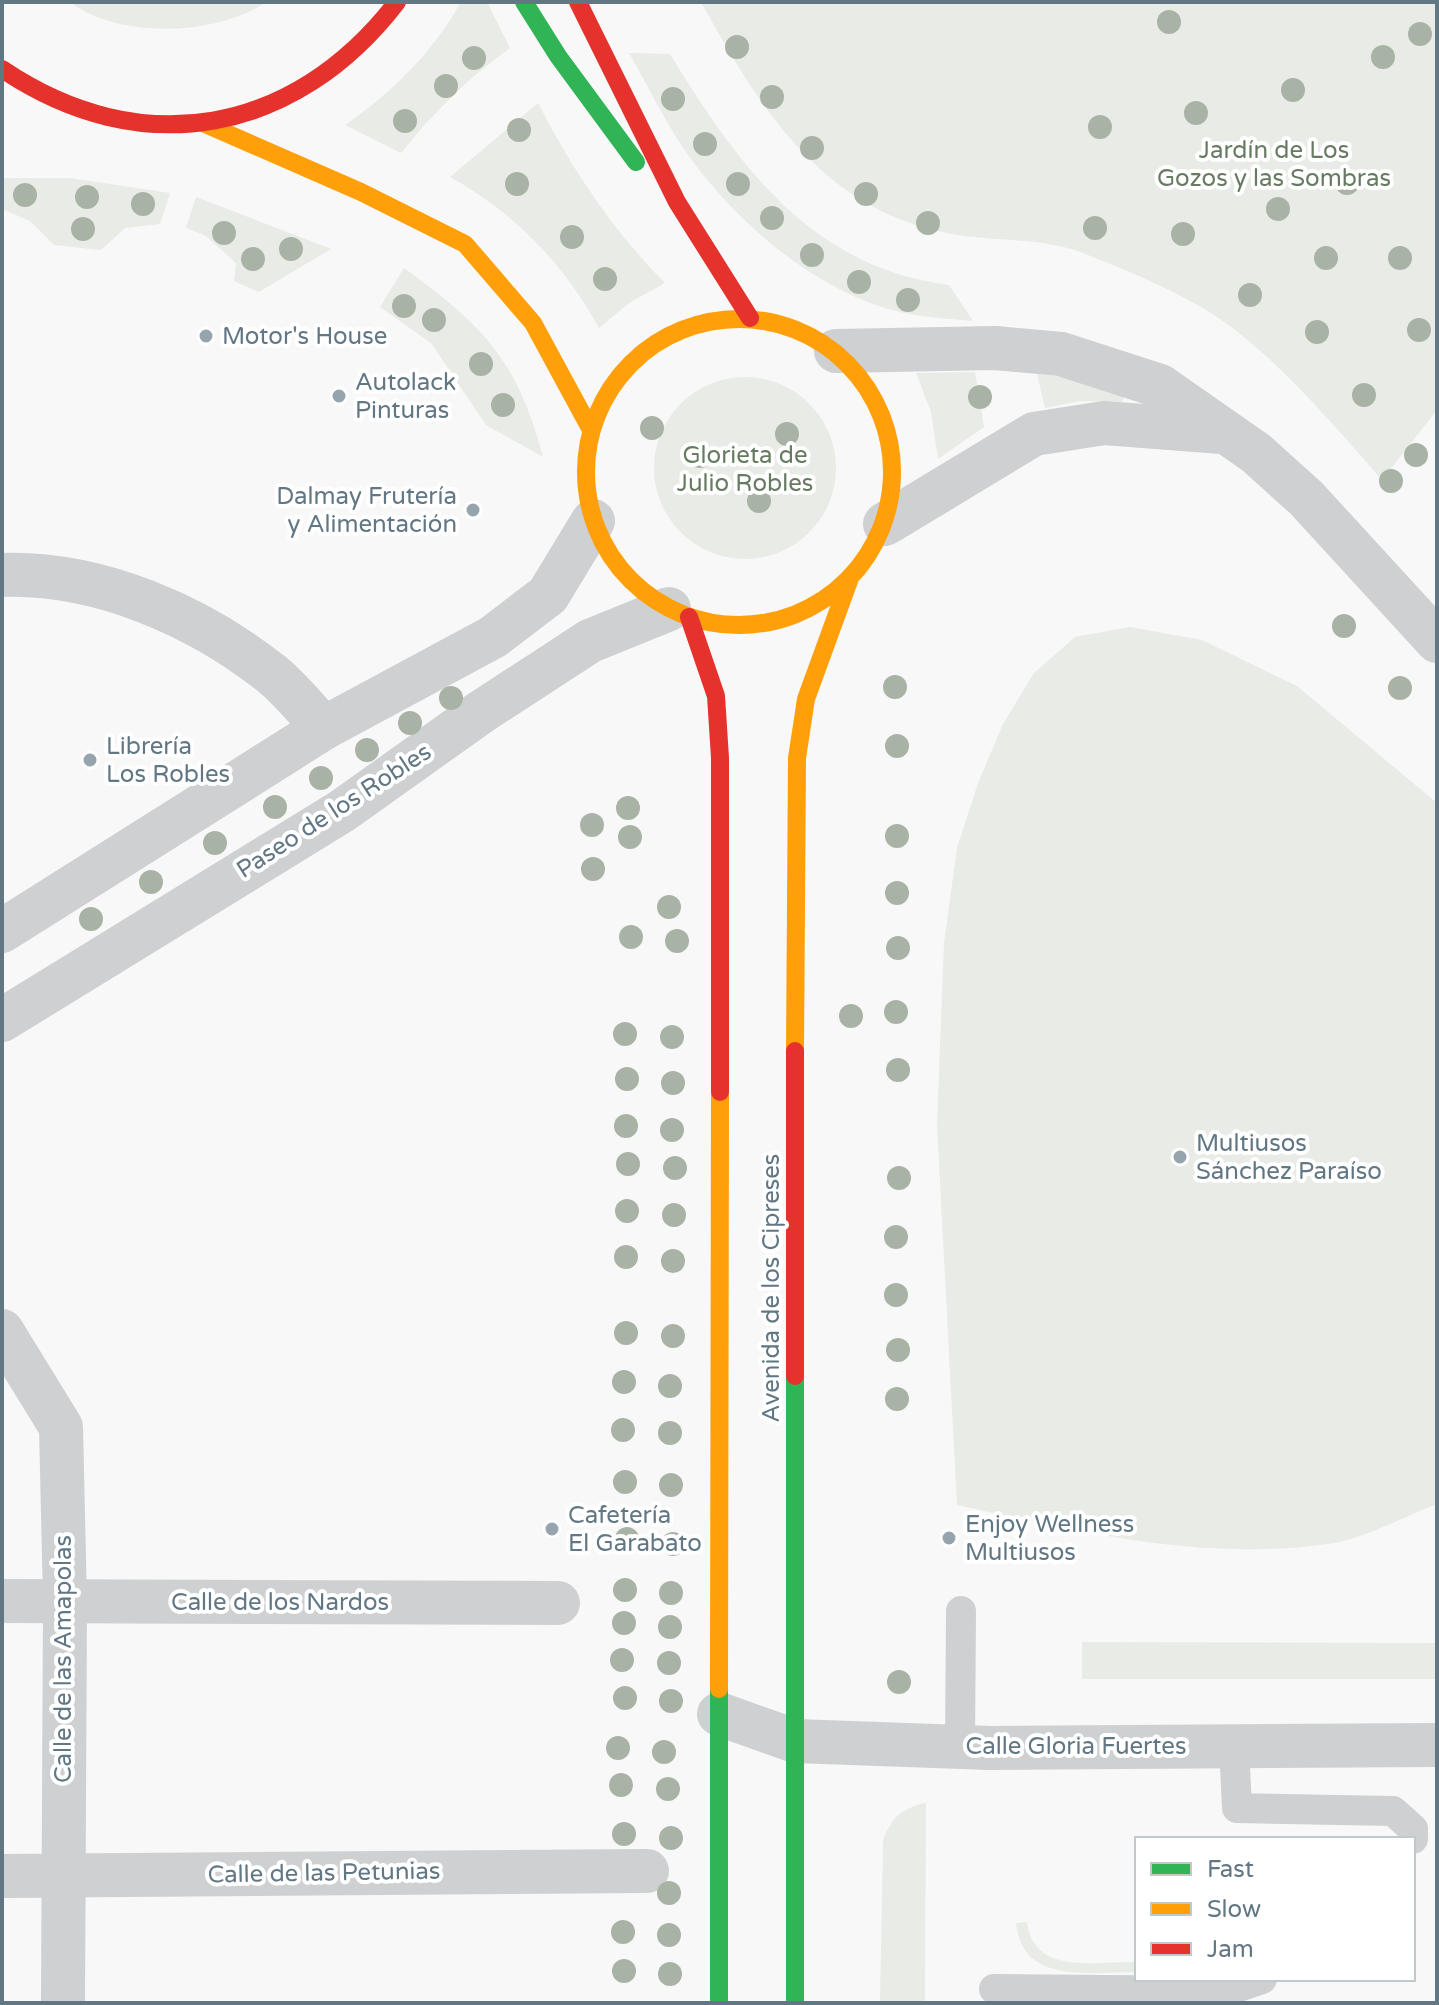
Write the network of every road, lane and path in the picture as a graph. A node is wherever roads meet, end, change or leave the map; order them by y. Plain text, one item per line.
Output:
1 (397, 2) edge
2 (524, 2) edge
3 (578, 2) edge
4 (2, 69) edge
5 (48, 98) junction
6 (17, 102) dead end
7 (203, 123) junction
8 (677, 202) junction
9 (750, 318) junction
10 (836, 351) junction
11 (591, 430) junction
12 (1222, 432) junction
13 (593, 521) junction
14 (885, 524) junction
15 (2, 575) edge
16 (849, 581) junction
17 (679, 613) junction
18 (1437, 641) edge
19 (324, 728) junction
20 (2, 931) edge
21 (2, 1020) edge
22 (2, 1331) edge
23 (2, 1601) edge
24 (65, 1601) junction
25 (558, 1603) dead end
26 (961, 1611) dead end
27 (719, 1714) junction
28 (795, 1741) junction
29 (1234, 1745) junction
30 (1437, 1745) edge
31 (960, 1747) junction
32 (1413, 1837) edge
33 (647, 1871) dead end
34 (62, 1875) junction
35 (2, 1876) edge
36 (1256, 1981) edge
37 (994, 1989) dead end
38 (63, 2003) edge
39 (719, 2003) edge
40 (795, 2003) edge

1 - 7 main road
2 - 8 main road
3 - 8 main road
4 - 5 main road
5 - 6 main road
5 - 7 main road
7 - 11 main road
8 - 9 main road
9 - 10 main road
9 - 11 main road
10 - 12 street
10 - 14 main road
11 - 13 main road
12 - 14 street
12 - 18 street
13 - 17 main road
13 - 19 street
14 - 16 main road
15 - 19 street
16 - 17 main road
16 - 28 main road, Avenida de los Cipreses
17 - 21 street, Paseo de los Robles
17 - 27 main road
19 - 20 street
22 - 24 street, Calle de las Amapolas
23 - 24 street, Calle de los Nardos
24 - 25 street, Calle de los Nardos
24 - 34 street, Calle de las Amapolas
26 - 31 lane
27 - 28 street, Calle Gloria Fuertes
27 - 39 main road
28 - 31 street, Calle Gloria Fuertes
28 - 40 main road, Avenida de los Cipreses
29 - 30 street, Calle Gloria Fuertes
29 - 31 street, Calle Gloria Fuertes
29 - 32 lane
33 - 34 street, Calle de las Petunias
34 - 35 street, Calle de las Petunias
34 - 38 street, Calle de las Amapolas
36 - 37 lane

